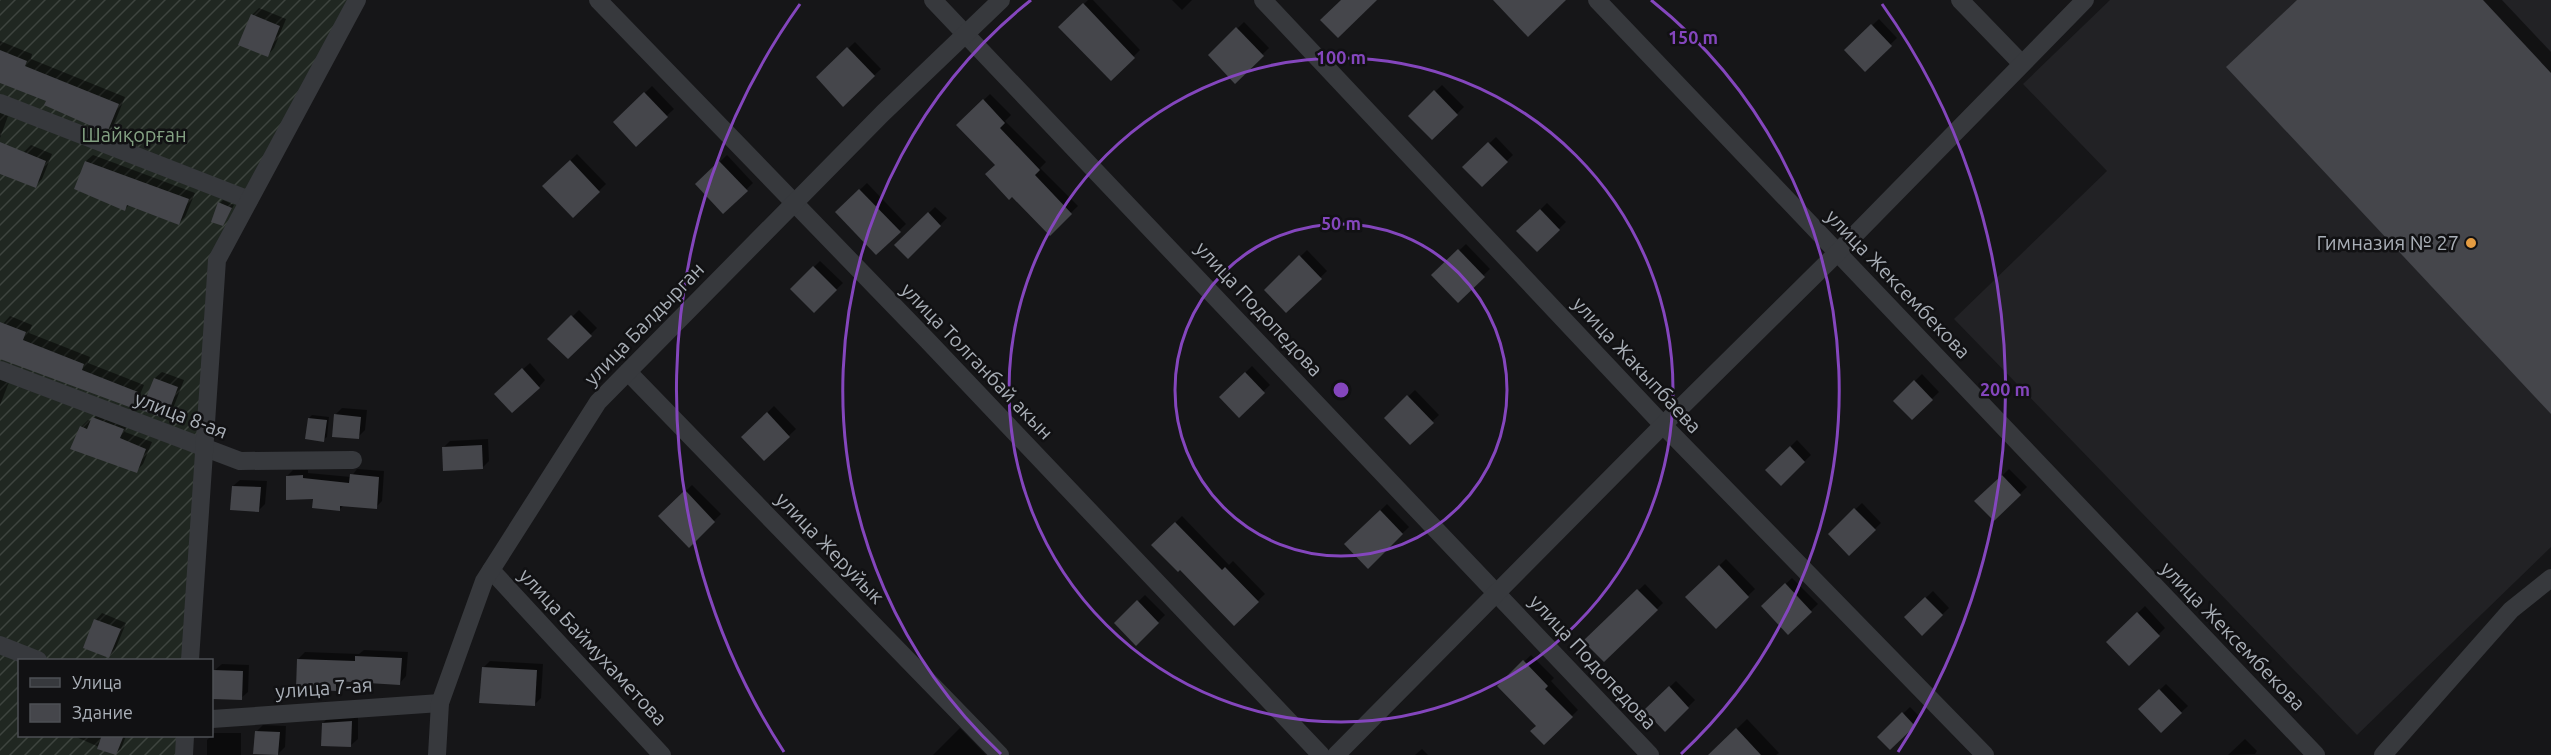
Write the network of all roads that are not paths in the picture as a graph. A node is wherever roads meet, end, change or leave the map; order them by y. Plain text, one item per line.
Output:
1 (357, 0) edge
2 (598, 0) edge
3 (933, 0) edge
4 (1001, 0) edge
5 (1263, 0) edge
6 (1597, 0) edge
7 (1960, 0) edge
8 (2085, 0) edge
9 (966, 33) junction
10 (2021, 63) junction
11 (0, 103) edge
12 (249, 200) junction
13 (794, 203) junction
14 (1837, 253) junction
15 (0, 370) edge
16 (628, 372) junction
17 (1663, 425) junction
18 (204, 449) junction
19 (353, 460) dead end
20 (491, 570) junction
21 (2551, 578) edge
22 (1497, 593) junction
23 (0, 645) edge
24 (35, 659) edge
25 (190, 659) edge
26 (440, 703) junction
27 (213, 719) edge
28 (185, 737) edge
29 (184, 755) edge
30 (437, 755) edge
31 (662, 755) edge
32 (1000, 755) edge
33 (1321, 755) edge
34 (1336, 755) edge
35 (1650, 755) edge
36 (1985, 755) edge
37 (2316, 755) edge
38 (2383, 755) edge

1 - 12 street
2 - 13 street, улица Толганбай акын
3 - 9 street, улица Подопедова
4 - 9 street, улица Балдырган
5 - 17 street, улица Жакыпбаева
6 - 14 street, улица Жексембекова
7 - 10 street
8 - 10 street
9 - 13 street, улица Балдырган
9 - 22 street, улица Подопедова
10 - 14 street
11 - 12 street
12 - 18 street
13 - 16 street, улица Балдырган
13 - 33 street, улица Толганбай акын
14 - 17 street
14 - 37 street, улица Жексембекова
15 - 18 street, улица 8-ая
16 - 20 street, улица Балдырган
16 - 32 street, улица Жеруйык
17 - 22 street
17 - 36 street, улица Жакыпбаева
18 - 19 street, улица 8-ая
18 - 25 street
20 - 26 street, улица Балдырган
20 - 31 street, улица Баймухаметова
21 - 38 street
22 - 34 street
22 - 35 street, улица Подопедова
23 - 24 street
26 - 27 street, улица 7-ая
26 - 30 street, улица Балдырган
28 - 29 street

